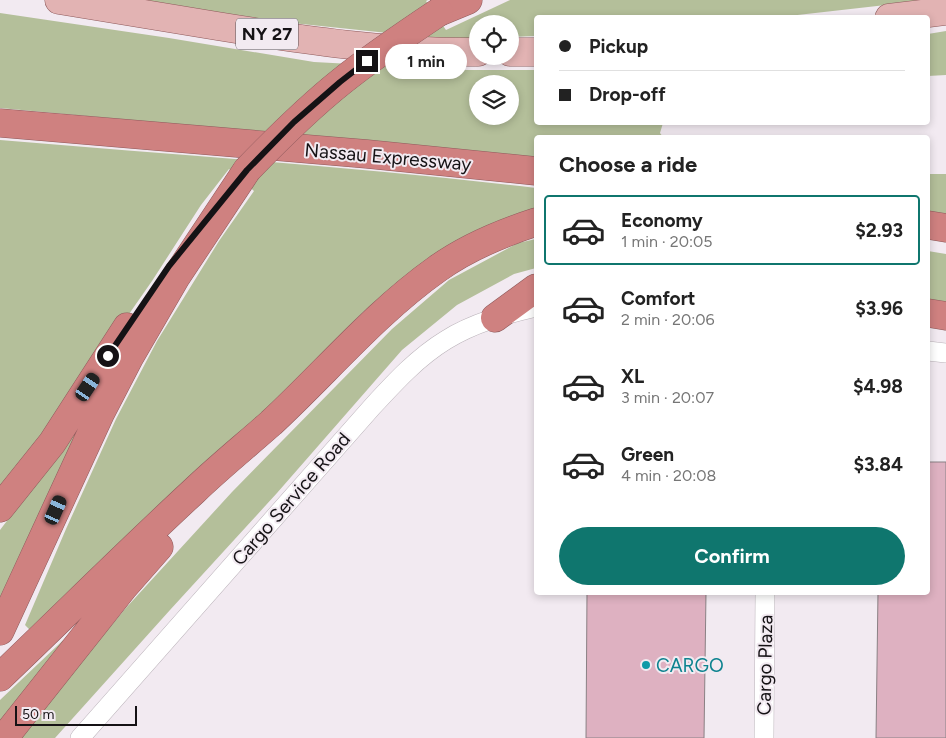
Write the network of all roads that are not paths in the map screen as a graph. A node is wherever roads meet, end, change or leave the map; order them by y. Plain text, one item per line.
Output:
1 (59, 0) edge
2 (468, 0) edge
3 (450, 6) edge
4 (946, 11) edge
5 (914, 15) edge
6 (469, 52) edge
7 (519, 52) edge
8 (534, 52) edge
9 (0, 123) edge
10 (247, 170) junction
11 (534, 171) edge
12 (534, 223) edge
13 (930, 225) edge
14 (946, 228) edge
15 (534, 289) edge
16 (534, 308) edge
17 (930, 313) edge
18 (946, 316) edge
19 (495, 318) junction
20 (930, 351) edge
21 (946, 353) edge
22 (271, 423) junction
23 (0, 508) edge
24 (765, 595) edge
25 (0, 631) edge
26 (0, 677) edge
27 (4, 738) edge
28 (80, 738) edge
29 (764, 738) edge

1 - 6 main road, NY 27
2 - 3 highway
3 - 10 highway, bridge
4 - 5 main road
7 - 8 main road
9 - 11 highway, Nassau Expressway
10 - 23 highway
10 - 25 highway
12 - 22 highway
13 - 14 highway
15 - 19 highway
16 - 19 street, Cargo Service Road
17 - 18 highway
19 - 28 street, Cargo Service Road
20 - 21 street
22 - 26 highway
22 - 27 highway
24 - 29 street, Cargo Plaza

